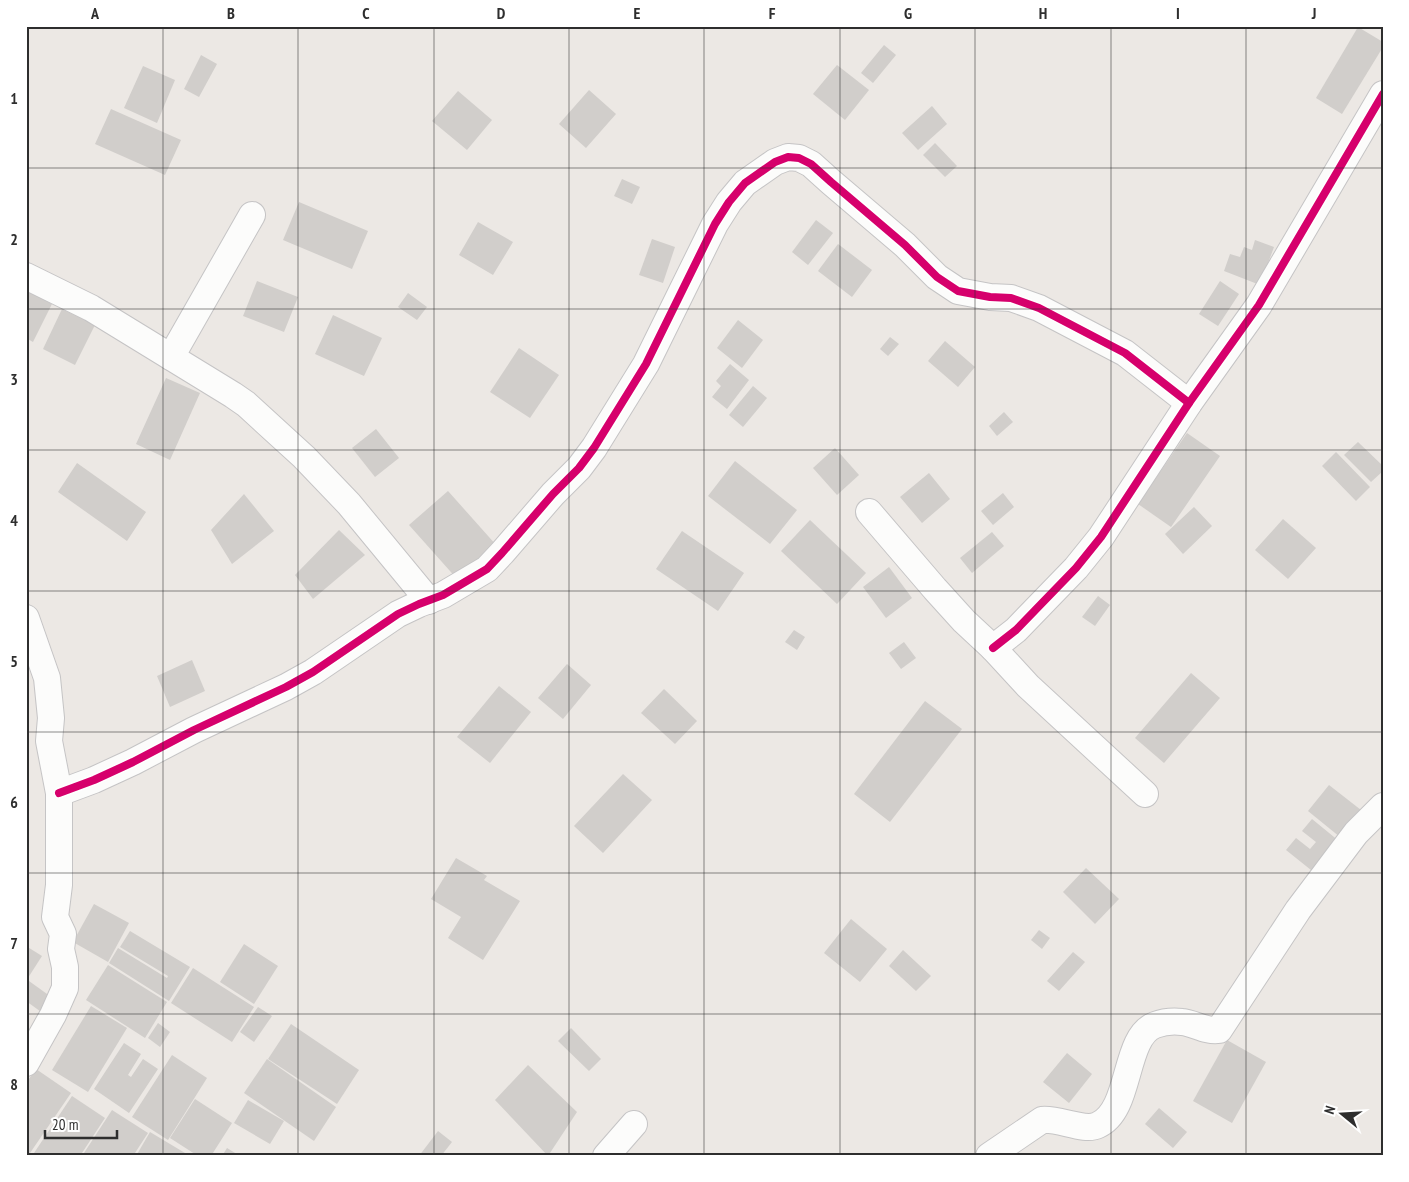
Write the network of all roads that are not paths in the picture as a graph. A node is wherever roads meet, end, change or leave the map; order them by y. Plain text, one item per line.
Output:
1 (1383, 94) edge
2 (252, 215) dead end
3 (26, 276) edge
4 (171, 357) junction
5 (1189, 403) junction
6 (869, 512) dead end
7 (429, 601) junction
8 (26, 618) edge
9 (993, 648) junction
10 (59, 793) junction
11 (1145, 794) dead end
12 (1383, 806) edge
13 (26, 1063) edge
14 (634, 1124) dead end
15 (606, 1156) edge
16 (989, 1156) edge

1 - 5 street
2 - 4 street
3 - 4 street
4 - 7 street
5 - 7 street
5 - 9 street
6 - 9 street
7 - 10 street
8 - 10 street
9 - 11 street
10 - 13 street
12 - 16 street
14 - 15 street

